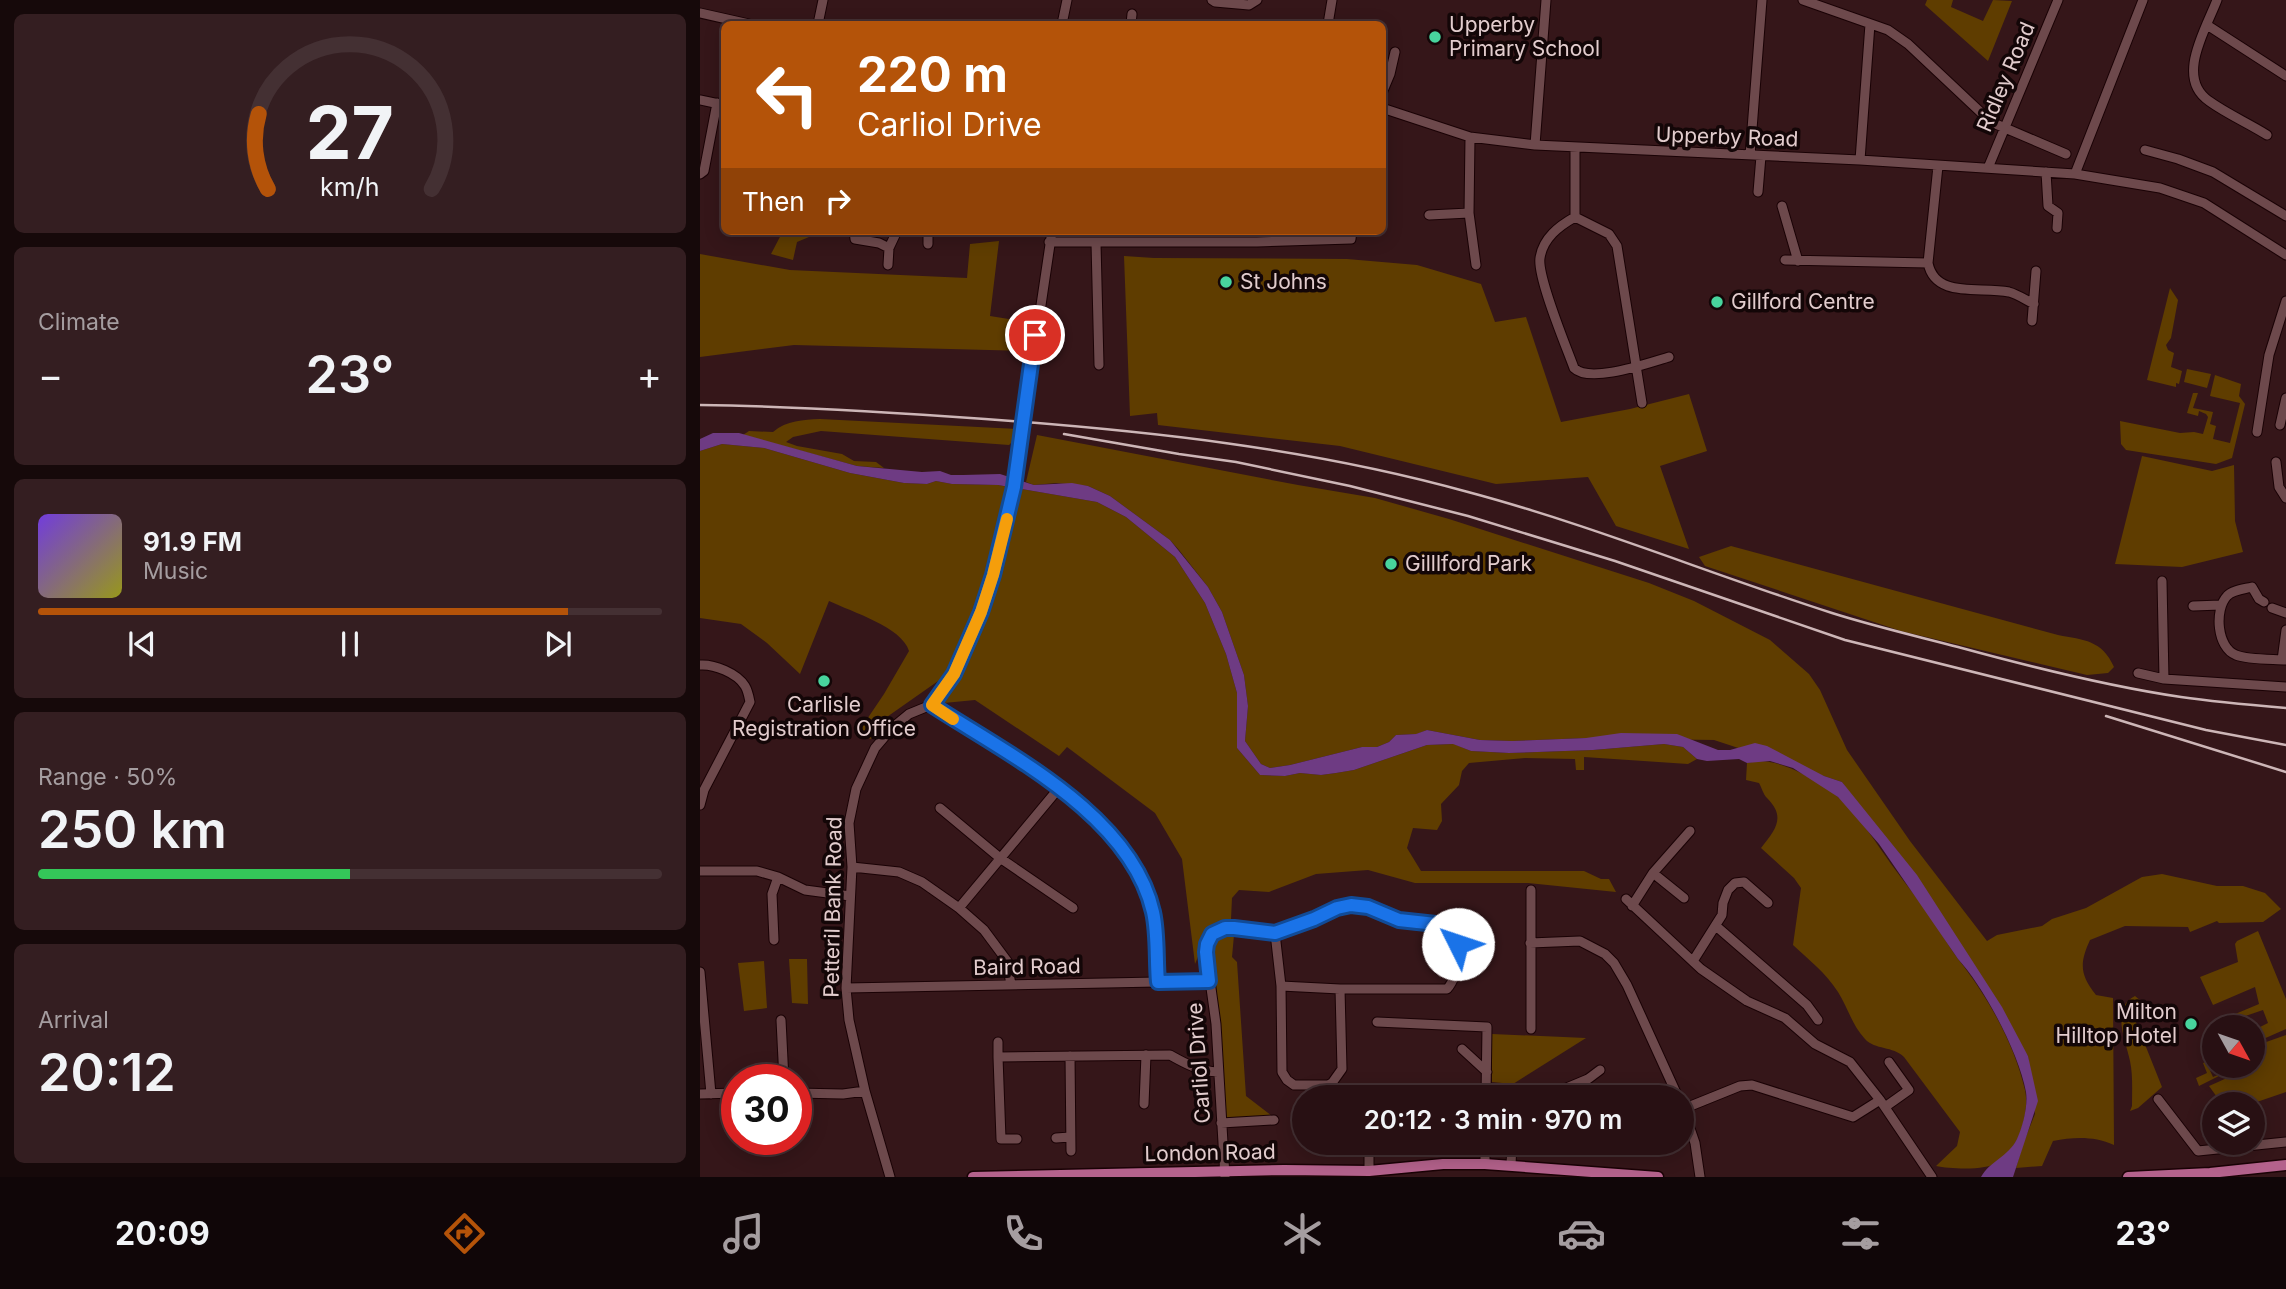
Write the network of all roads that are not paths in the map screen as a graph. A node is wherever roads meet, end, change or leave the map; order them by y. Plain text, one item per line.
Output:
1 (823, 0) edge
2 (1067, 0) edge
3 (1212, 0) edge
4 (1257, 0) edge
5 (1332, 0) edge
6 (1546, 0) edge
7 (1762, 0) edge
8 (1803, 0) edge
9 (2058, 0) edge
10 (2143, 0) edge
11 (2217, 0) edge
12 (700, 13) edge
13 (1132, 14) dead end
14 (736, 21) edge
15 (819, 21) edge
16 (1063, 21) edge
17 (1131, 21) edge
18 (1328, 21) edge
19 (1870, 24) junction
20 (2207, 25) junction
21 (1395, 52) dead end
22 (2286, 76) edge
23 (1386, 84) edge
24 (700, 100) edge
25 (721, 104) edge
26 (1386, 109) edge
27 (2003, 128) junction
28 (2267, 135) dead end
29 (1470, 137) junction
30 (1535, 145) junction
31 (1575, 148) junction
32 (2145, 150) dead end
33 (2066, 154) dead end
34 (1750, 155) junction
35 (1760, 156) junction
36 (1860, 160) junction
37 (1938, 166) junction
38 (1988, 168) junction
39 (2046, 172) junction
40 (700, 174) edge
41 (2075, 174) junction
42 (1758, 192) dead end
43 (1782, 206) dead end
44 (1469, 213) junction
45 (1429, 215) dead end
46 (2286, 216) edge
47 (1575, 217) junction
48 (2057, 228) dead end
49 (854, 235) edge
50 (895, 235) edge
51 (928, 235) edge
52 (1051, 235) edge
53 (1203, 235) edge
54 (1352, 235) edge
55 (1049, 242) junction
56 (1204, 242) junction
57 (1096, 243) junction
58 (928, 244) dead end
59 (889, 248) junction
60 (2286, 255) edge
61 (1784, 260) dead end
62 (1798, 261) junction
63 (1928, 263) junction
64 (888, 265) dead end
65 (1476, 265) dead end
66 (2036, 271) dead end
67 (2286, 301) edge
68 (2034, 304) junction
69 (2032, 321) dead end
70 (1670, 357) dead end
71 (1099, 365) dead end
72 (1636, 366) junction
73 (2286, 398) edge
74 (1642, 403) dead end
75 (2280, 425) dead end
76 (2257, 432) dead end
77 (2276, 462) dead end
78 (2286, 498) edge
79 (2162, 581) dead end
80 (2221, 605) junction
81 (2193, 606) dead end
82 (2286, 613) edge
83 (2286, 630) edge
84 (2284, 660) edge
85 (700, 665) edge
86 (2138, 673) dead end
87 (2164, 679) junction
88 (2286, 687) edge
89 (932, 705) junction
90 (1059, 788) junction
91 (702, 790) edge
92 (700, 805) edge
93 (940, 808) dead end
94 (1690, 831) dead end
95 (1000, 859) junction
96 (852, 867) junction
97 (700, 871) edge
98 (1653, 873) junction
99 (778, 877) junction
100 (1531, 890) dead end
101 (850, 896) junction
102 (1684, 898) dead end
103 (1768, 903) dead end
104 (959, 908) junction
105 (1073, 908) dead end
106 (1716, 926) junction
107 (1275, 933) junction
108 (774, 940) dead end
109 (1530, 943) junction
110 (1693, 961) junction
111 (700, 972) edge
112 (1209, 981) junction
113 (1158, 982) junction
114 (1012, 985) junction
115 (1281, 986) junction
116 (846, 988) junction
117 (1340, 989) junction
118 (781, 1020) dead end
119 (1818, 1020) dead end
120 (1377, 1022) dead end
121 (1531, 1029) dead end
122 (998, 1042) dead end
123 (1462, 1049) dead end
124 (1146, 1055) junction
125 (1070, 1056) junction
126 (998, 1057) junction
127 (1889, 1062) dead end
128 (782, 1064) edge
129 (1600, 1070) dead end
130 (1218, 1072) junction
131 (1487, 1072) junction
132 (1486, 1085) edge
133 (1574, 1085) edge
134 (1673, 1085) edge
135 (865, 1091) junction
136 (812, 1093) edge
137 (700, 1094) edge
138 (711, 1094) junction
139 (721, 1094) edge
140 (2158, 1099) dead end
141 (1694, 1103) edge
142 (1144, 1104) dead end
143 (1882, 1104) junction
144 (1274, 1120) dead end
145 (1221, 1123) junction
146 (1070, 1137) junction
147 (1056, 1138) dead end
148 (1017, 1139) dead end
149 (1694, 1140) edge
150 (2286, 1142) edge
151 (1071, 1151) dead end
152 (1369, 1155) edge
153 (1488, 1155) edge
154 (1511, 1155) edge
155 (1490, 1164) junction
156 (1511, 1165) junction
157 (2286, 1165) edge
158 (1369, 1171) junction
159 (1179, 1173) junction
160 (1225, 1175) edge
161 (890, 1177) edge
162 (973, 1177) edge
163 (1195, 1177) edge
164 (1496, 1177) edge
165 (1658, 1177) edge
166 (1700, 1177) edge
167 (1932, 1177) edge
168 (2128, 1177) edge

1 - 15 street
2 - 16 street
3 - 4 street
5 - 18 street
6 - 30 street
7 - 34 street
8 - 19 street
9 - 27 street, Ridley Road
10 - 41 street
11 - 20 street
12 - 14 street
13 - 17 street
19 - 27 street
19 - 36 street
20 - 22 street
20 - 28 street
21 - 23 street
24 - 25 street
25 - 40 street
26 - 29 street, Upperby Road
27 - 33 street
27 - 38 street, Ridley Road
29 - 30 street, Upperby Road
29 - 44 street
30 - 31 street, Upperby Road
31 - 34 street, Upperby Road
31 - 47 street
32 - 46 street
34 - 35 street, Upperby Road
35 - 36 street, Upperby Road
35 - 42 street
36 - 37 street, Upperby Road
37 - 38 street, Upperby Road
37 - 63 street
38 - 39 street, Upperby Road
39 - 41 street, Upperby Road
39 - 48 street
41 - 60 street, Upperby Road
43 - 62 street
44 - 45 street
44 - 65 street
47 - 72 street
47 - 72 street
49 - 59 street
50 - 59 street
51 - 58 street
52 - 55 street, Petteril Bank Road
53 - 56 street
54 - 56 street
55 - 57 street
55 - 89 street, Petteril Bank Road
56 - 57 street
57 - 71 street
59 - 64 street
61 - 62 street
62 - 63 street
63 - 68 street
66 - 68 street
67 - 76 street
68 - 69 street
70 - 72 street
72 - 74 street
73 - 75 street
77 - 78 street
79 - 87 street
80 - 81 street
80 - 82 street
80 - 84 street
83 - 84 street
85 - 91 street
86 - 87 street
87 - 88 street
89 - 90 street
89 - 96 street, Petteril Bank Road
90 - 95 street
90 - 113 street
91 - 92 street
93 - 95 street
94 - 98 street
95 - 104 street
95 - 105 street
96 - 101 street, Petteril Bank Road
96 - 104 street
97 - 99 street
98 - 102 street
98 - 110 street
99 - 101 street
99 - 108 street
100 - 109 street
101 - 116 street, Petteril Bank Road
103 - 106 street
104 - 114 street
106 - 110 street
106 - 119 street
107 - 112 street, Carliol Drive
107 - 115 street
107 - 117 street, Carliol Drive
109 - 121 street
109 - 134 street
110 - 143 street
111 - 138 street
112 - 113 street, Baird Road
112 - 130 street, Carliol Drive
113 - 114 street, Baird Road
114 - 116 street, Baird Road
115 - 117 street, Carliol Drive
115 - 117 street
116 - 135 street, Petteril Bank Road
118 - 128 street
120 - 131 street
122 - 126 street
123 - 131 street
124 - 125 street
124 - 130 street
124 - 142 street
125 - 126 street
125 - 146 street
126 - 148 street
127 - 143 street
129 - 133 street
130 - 145 street, Carliol Drive
131 - 132 street
135 - 136 street
135 - 161 street, Petteril Bank Road
137 - 138 street
138 - 139 street
140 - 150 street
141 - 143 street
143 - 167 street
144 - 145 street
145 - 160 street, Carliol Drive
146 - 147 street
146 - 151 street
149 - 166 street
152 - 158 street
153 - 155 street
154 - 156 street
155 - 156 main road, London Road
155 - 158 main road, London Road
155 - 164 street
156 - 165 main road, London Road
157 - 168 main road
158 - 160 main road, London Road
159 - 160 main road, London Road
159 - 162 main road, London Road
159 - 163 street

